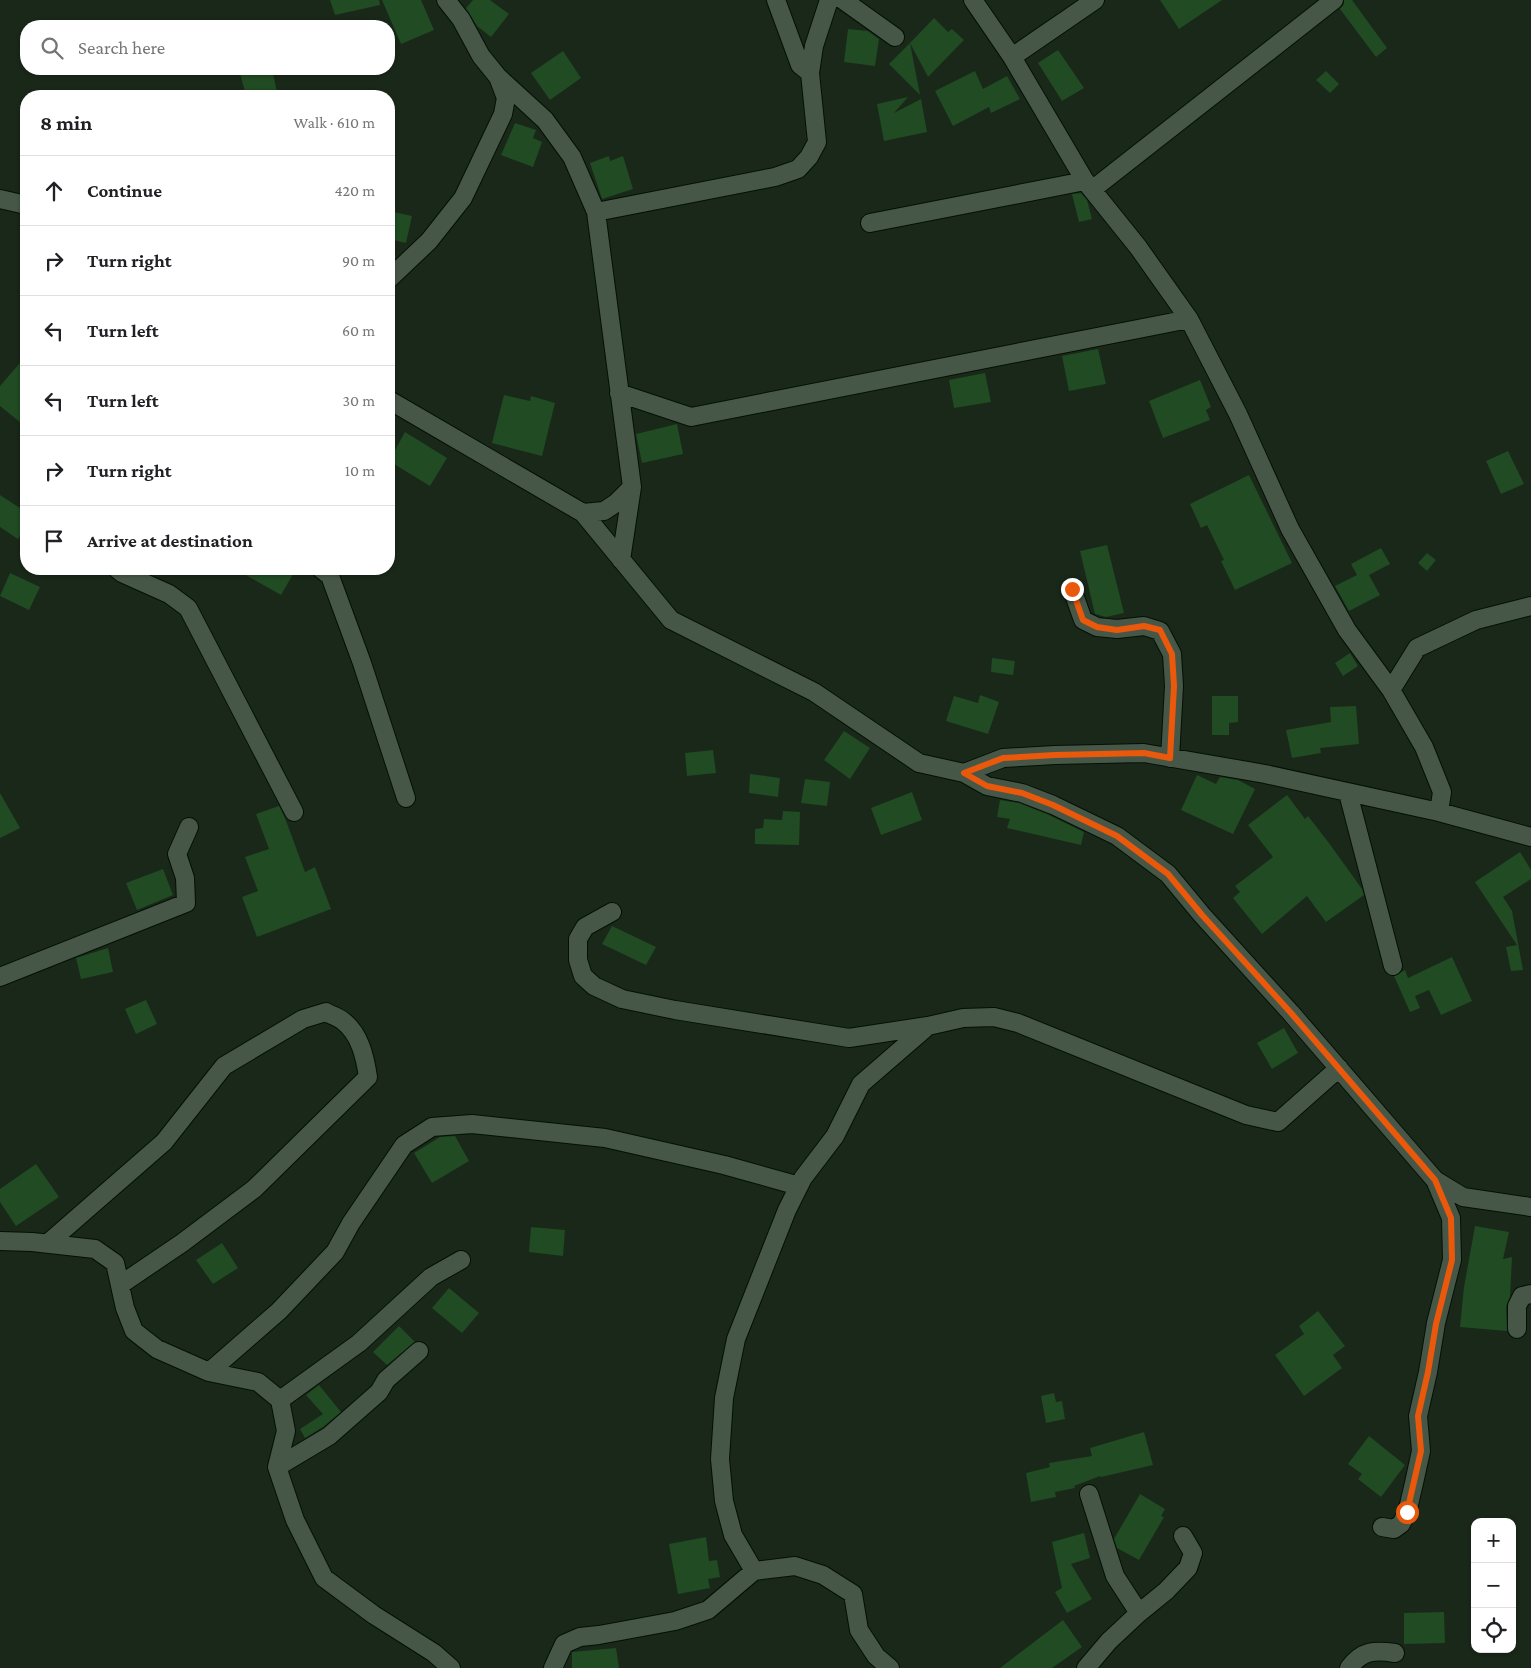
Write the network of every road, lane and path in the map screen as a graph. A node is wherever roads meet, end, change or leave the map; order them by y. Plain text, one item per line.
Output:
1 (446, 0) edge
2 (776, 0) edge
3 (829, 0) edge
4 (843, 0) edge
5 (973, 0) edge
6 (1095, 0) edge
7 (1334, 0) edge
8 (895, 37) dead end
9 (1012, 57) junction
10 (810, 73) junction
11 (498, 77) junction
12 (1089, 185) junction
13 (0, 199) edge
14 (20, 204) edge
15 (596, 212) junction
16 (870, 223) dead end
17 (395, 273) edge
18 (1189, 319) junction
19 (620, 393) junction
20 (395, 403) edge
21 (632, 487) junction
22 (583, 513) junction
23 (621, 560) junction
24 (126, 575) edge
25 (329, 575) edge
26 (1072, 589) dead end
27 (1531, 606) edge
28 (1391, 690) junction
29 (1170, 758) junction
30 (964, 773) junction
31 (1348, 793) junction
32 (406, 798) dead end
33 (294, 812) dead end
34 (1439, 812) junction
35 (189, 827) dead end
36 (1531, 837) edge
37 (612, 912) dead end
38 (1393, 966) dead end
39 (0, 977) edge
40 (928, 1026) junction
41 (1339, 1068) junction
42 (1435, 1180) junction
43 (799, 1186) junction
44 (1531, 1207) edge
45 (0, 1241) edge
46 (47, 1244) junction
47 (461, 1260) dead end
48 (120, 1285) junction
49 (1531, 1294) edge
50 (1517, 1329) dead end
51 (419, 1351) dead end
52 (209, 1372) junction
53 (280, 1400) junction
54 (277, 1467) junction
55 (1089, 1494) dead end
56 (1382, 1527) dead end
57 (1183, 1536) dead end
58 (754, 1571) junction
59 (1138, 1613) junction
60 (1395, 1653) dead end
61 (451, 1668) edge
62 (553, 1668) edge
63 (890, 1668) edge
64 (1086, 1668) edge
65 (1349, 1668) edge

1 - 11 street
2 - 10 street
3 - 10 street
4 - 8 street
5 - 9 street
6 - 9 street
7 - 12 street
9 - 12 street
10 - 15 street
11 - 15 street
11 - 17 street
12 - 16 street
12 - 18 street
13 - 14 street
15 - 19 street
18 - 19 street
18 - 28 street
19 - 21 street
20 - 22 street
21 - 22 street
21 - 23 street
22 - 23 street
23 - 30 street
24 - 33 street
25 - 32 street
26 - 29 street
27 - 28 street
28 - 34 street
29 - 30 street
29 - 31 street
30 - 41 street
31 - 34 street
31 - 38 street
34 - 36 street
35 - 39 street
37 - 40 street
40 - 41 street
40 - 43 street
41 - 42 street
42 - 44 street
42 - 56 street
43 - 52 street
43 - 58 street
45 - 46 street
46 - 48 street
46 - 48 street
47 - 53 street
48 - 52 street
49 - 50 street
51 - 54 street
52 - 53 street
53 - 54 street
54 - 61 street
55 - 59 street
57 - 59 street
58 - 62 street
58 - 63 street
59 - 64 street
60 - 65 street

